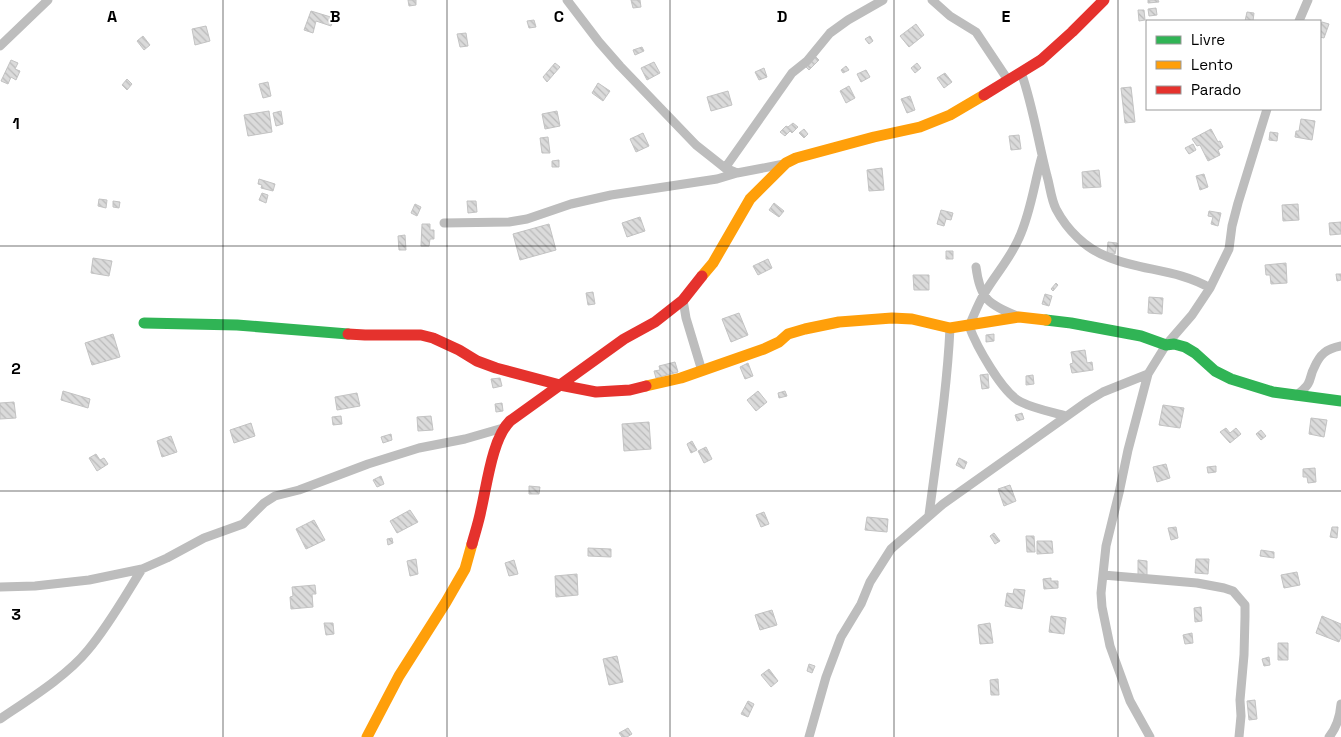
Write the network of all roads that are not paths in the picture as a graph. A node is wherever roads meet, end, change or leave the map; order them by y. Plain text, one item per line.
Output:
1 (48, 0) edge
2 (567, 0) edge
3 (883, 0) edge
4 (932, 0) edge
5 (1104, 0) edge
6 (1308, 0) edge
7 (1299, 20) edge
8 (0, 46) edge
9 (1021, 72) junction
10 (1008, 80) junction
11 (1267, 110) edge
12 (1042, 156) junction
13 (786, 163) junction
14 (726, 168) junction
15 (737, 173) junction
16 (444, 223) dead end
17 (976, 267) dead end
18 (1210, 288) junction
19 (983, 294) junction
20 (683, 300) junction
21 (1019, 317) junction
22 (144, 323) dead end
23 (969, 326) junction
24 (950, 328) junction
25 (1166, 345) junction
26 (1341, 346) edge
27 (702, 371) junction
28 (1148, 374) junction
29 (560, 385) junction
30 (1296, 396) junction
31 (1341, 401) edge
32 (1066, 416) junction
33 (503, 428) junction
34 (929, 515) junction
35 (142, 569) junction
36 (1103, 575) junction
37 (0, 587) edge
38 (1341, 704) edge
39 (0, 719) edge
40 (367, 737) edge
41 (808, 737) edge
42 (1150, 737) edge
43 (1239, 737) edge
44 (1329, 737) edge

1 - 8 street
2 - 14 street
3 - 14 street
4 - 10 street
5 - 9 street
6 - 7 street
9 - 10 street
9 - 12 street
10 - 13 street
11 - 18 street
12 - 18 street
12 - 19 street
13 - 15 street
13 - 20 street
14 - 15 street
15 - 16 street
17 - 19 street
18 - 25 street
19 - 21 street
19 - 23 street
20 - 27 street
20 - 29 street
21 - 23 street
21 - 25 street
22 - 29 street
23 - 24 street
23 - 32 street
24 - 27 street
24 - 34 street
25 - 28 street
25 - 30 street
26 - 30 street
27 - 29 street
28 - 32 street
28 - 36 street
29 - 33 street
30 - 31 street
32 - 34 street
33 - 35 street
33 - 40 street
34 - 41 street
35 - 37 street
35 - 39 street
36 - 42 street
36 - 43 street
38 - 44 street

